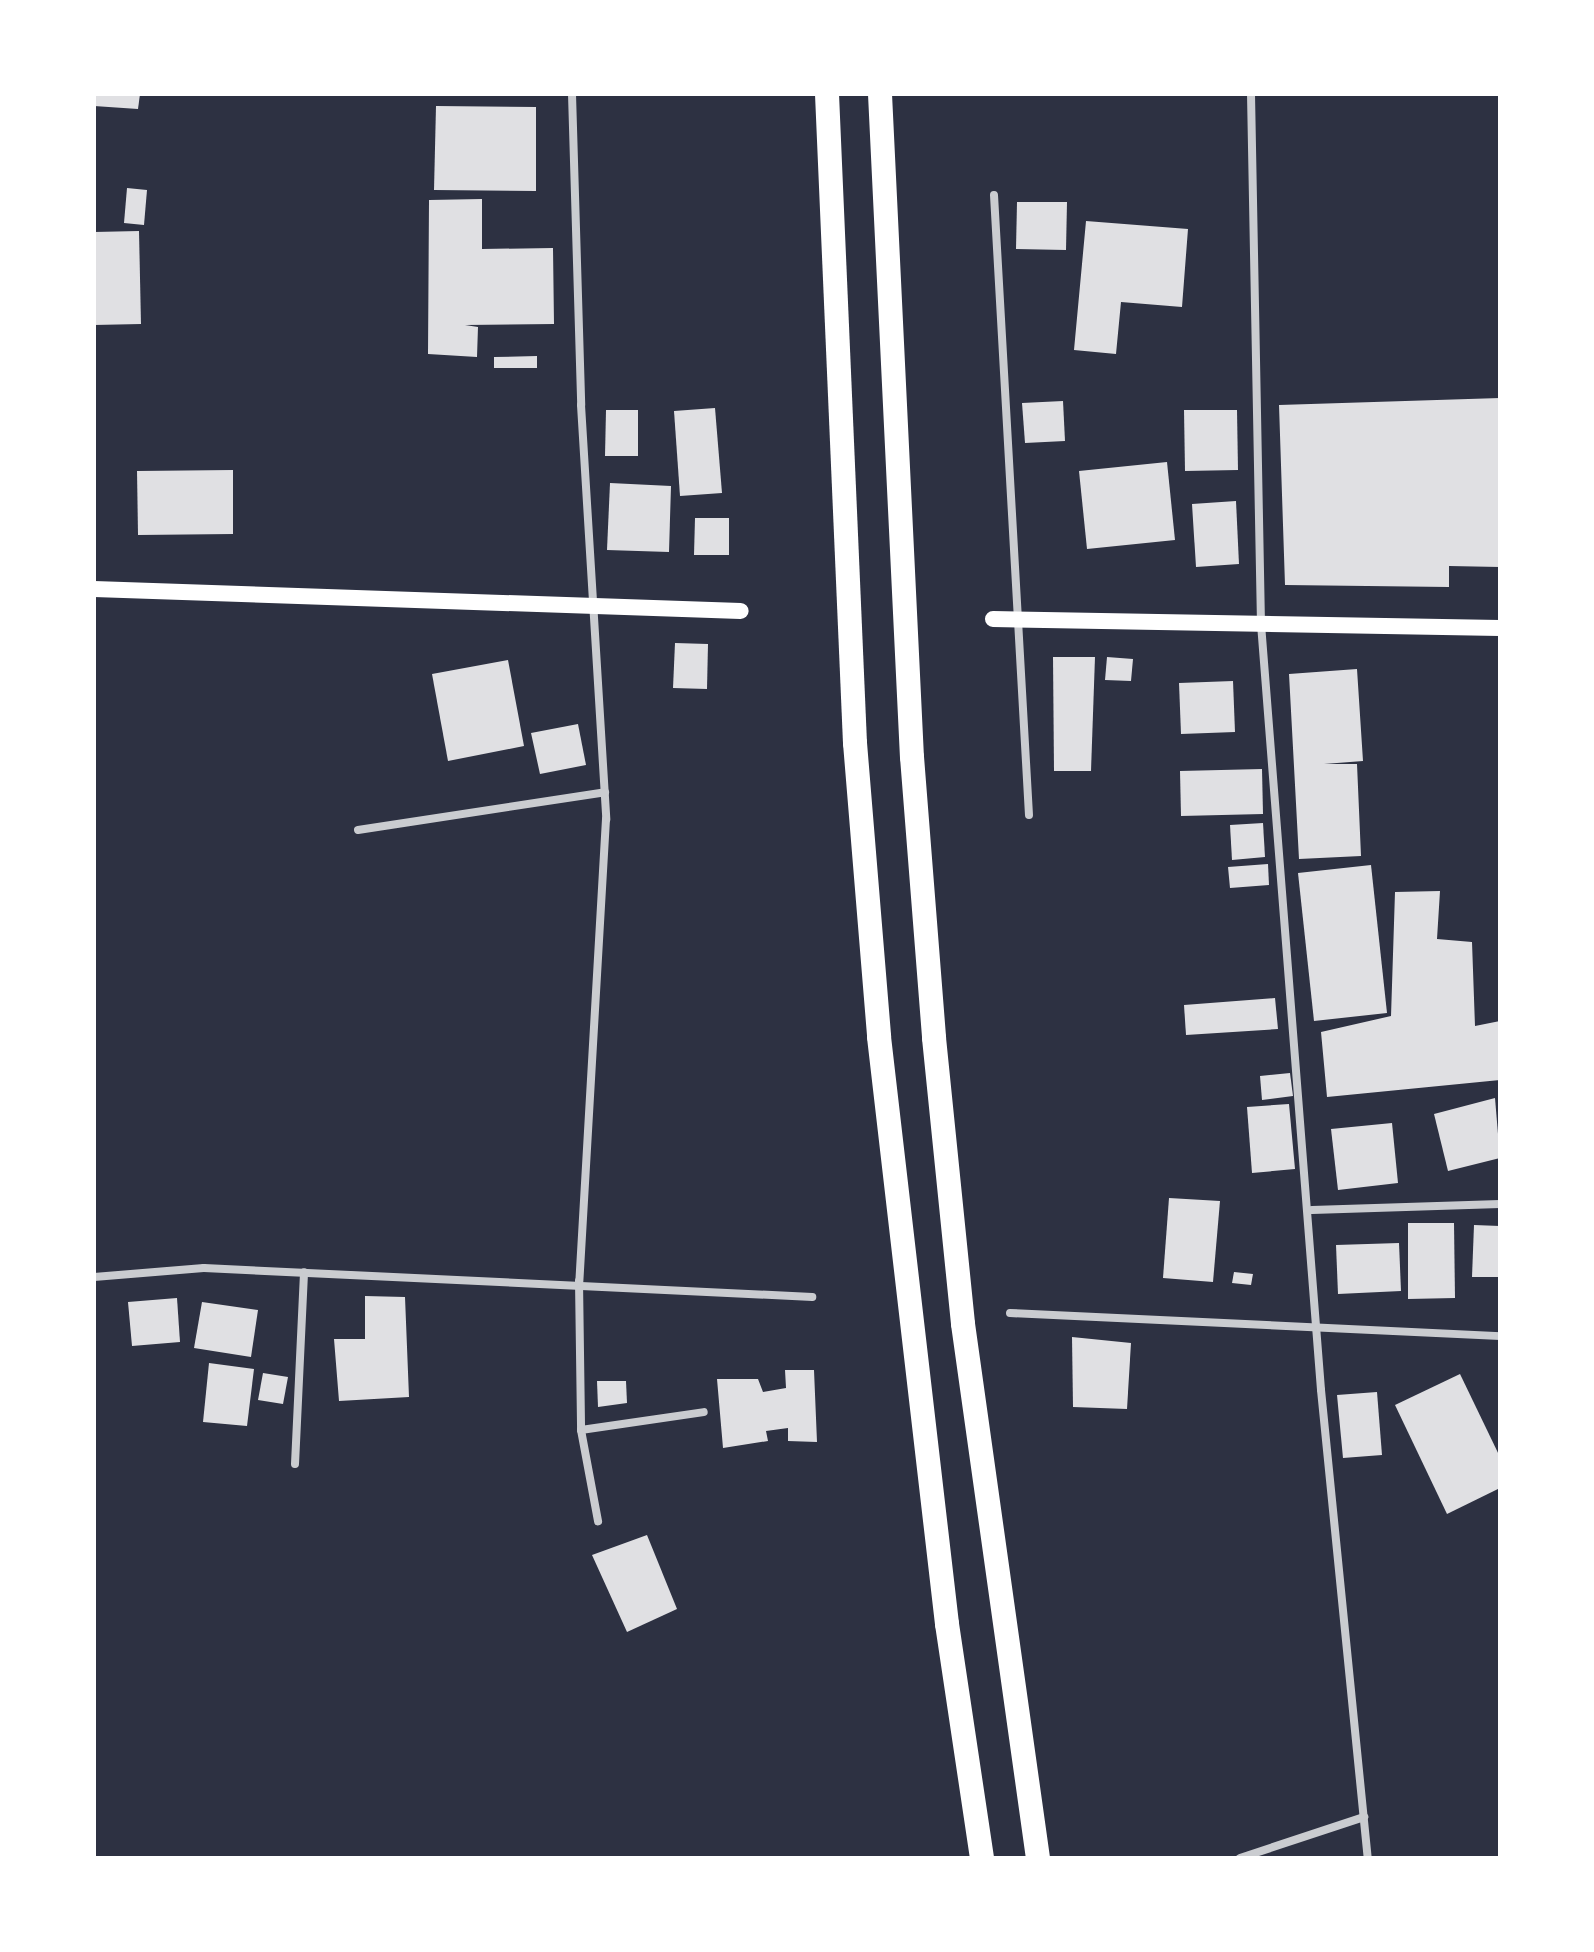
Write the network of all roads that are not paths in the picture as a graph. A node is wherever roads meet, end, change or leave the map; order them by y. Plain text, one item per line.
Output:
1 (572, 94) edge
2 (827, 94) edge
3 (880, 94) edge
4 (1251, 94) edge
5 (994, 195) dead end
6 (94, 589) edge
7 (590, 604) junction
8 (741, 611) dead end
9 (993, 619) dead end
10 (1013, 619) junction
11 (1261, 624) junction
12 (1500, 628) edge
13 (605, 792) junction
14 (1029, 815) dead end
15 (358, 830) dead end
16 (1500, 1204) edge
17 (1312, 1210) junction
18 (304, 1272) junction
19 (94, 1277) edge
20 (579, 1281) junction
21 (812, 1297) dead end
22 (1010, 1313) dead end
23 (1322, 1325) junction
24 (1500, 1336) edge
25 (704, 1412) dead end
26 (581, 1430) junction
27 (295, 1464) dead end
28 (598, 1521) dead end
29 (1364, 1817) junction
30 (982, 1858) edge
31 (1038, 1858) edge
32 (1240, 1858) edge
33 (1368, 1858) edge

1 - 7 street
2 - 30 highway
3 - 31 highway
4 - 11 street
5 - 10 street
6 - 7 main road
7 - 8 main road
7 - 13 street
9 - 10 main road
10 - 11 main road
10 - 14 street
11 - 12 main road
11 - 17 street
13 - 15 street
13 - 20 street
16 - 17 street
17 - 23 street
18 - 19 street
18 - 20 street
18 - 27 street
20 - 21 street
20 - 26 street
22 - 23 street
23 - 24 street
23 - 29 street
25 - 26 street
26 - 28 street
29 - 32 street
29 - 33 street

